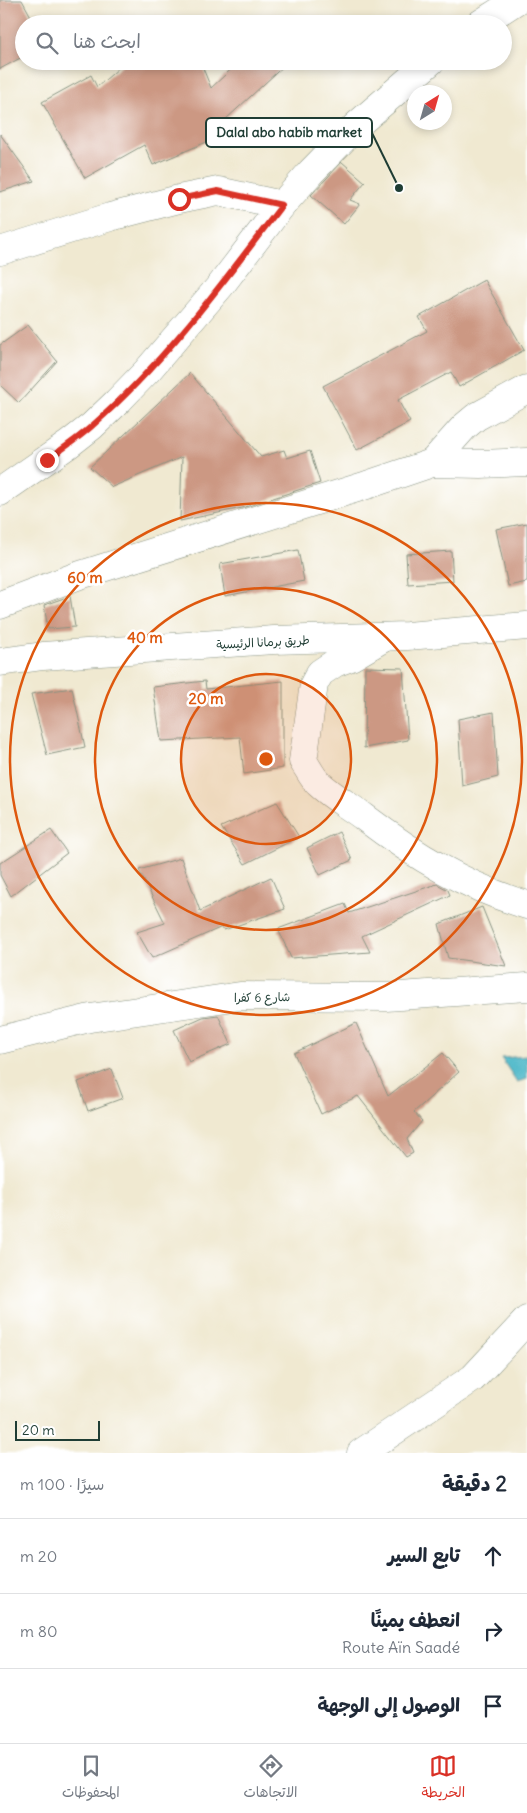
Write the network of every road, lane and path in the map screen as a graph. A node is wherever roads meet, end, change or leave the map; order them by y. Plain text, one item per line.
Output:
1 (517, 0) edge
2 (494, 15) edge
3 (421, 70) edge
4 (282, 205) junction
5 (0, 251) edge
6 (527, 389) edge
7 (527, 462) edge
8 (432, 463) junction
9 (0, 492) edge
10 (0, 606) edge
11 (527, 626) edge
12 (385, 637) junction
13 (0, 662) edge
14 (527, 905) edge
15 (527, 987) edge
16 (0, 1040) edge
17 (527, 1320) edge
18 (361, 1453) edge

1 - 2 street
3 - 4 street
4 - 5 street
4 - 9 street
6 - 8 street
7 - 8 street
8 - 10 street
11 - 12 street, طريق برمانا الرئيسية
12 - 13 street, طريق برمانا الرئيسية
12 - 14 street
15 - 16 street, شارع 6 كفرا
17 - 18 street

